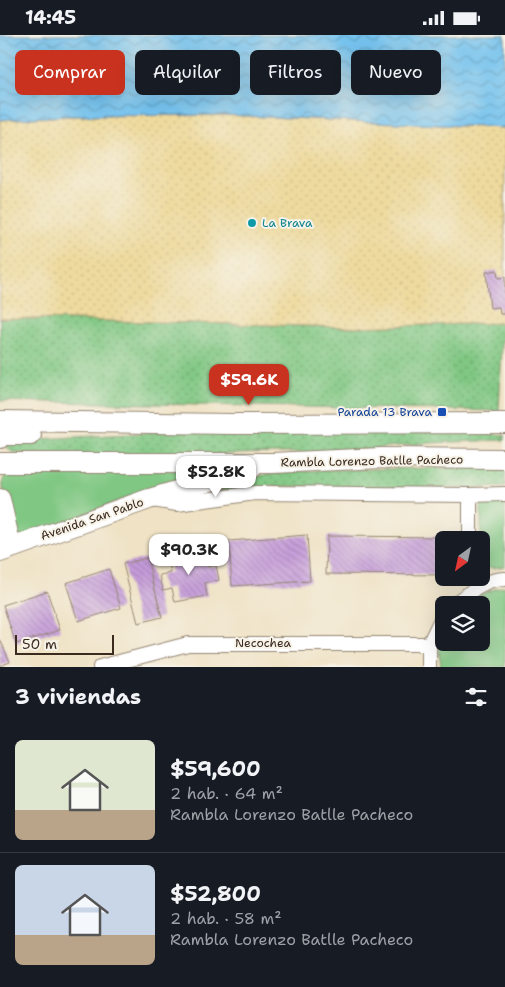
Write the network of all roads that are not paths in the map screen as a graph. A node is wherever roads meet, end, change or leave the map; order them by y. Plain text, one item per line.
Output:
1 (0, 421) edge
2 (140, 423) junction
3 (505, 423) edge
4 (0, 438) edge
5 (505, 445) edge
6 (381, 458) junction
7 (505, 459) edge
8 (0, 463) edge
9 (272, 463) junction
10 (505, 494) edge
11 (470, 495) junction
12 (0, 499) edge
13 (149, 499) junction
14 (470, 531) edge
15 (6, 550) edge
16 (505, 579) edge
17 (490, 580) edge
18 (469, 586) edge
19 (461, 596) edge
20 (435, 632) edge
21 (429, 644) junction
22 (100, 667) edge
23 (429, 667) edge

1 - 2 main road
2 - 3 main road
2 - 4 main road
5 - 6 main road
6 - 7 main road, Rambla Lorenzo Batlle Pacheco
6 - 9 main road, Rambla Lorenzo Batlle Pacheco
8 - 9 main road, Rambla Lorenzo Batlle Pacheco
9 - 13 main road, Avenida San Pablo
10 - 11 street
11 - 13 street
11 - 14 street
12 - 15 main road
13 - 15 main road, Avenida San Pablo
16 - 17 street
18 - 19 street
20 - 21 street
21 - 22 street, Necochea
21 - 23 street

